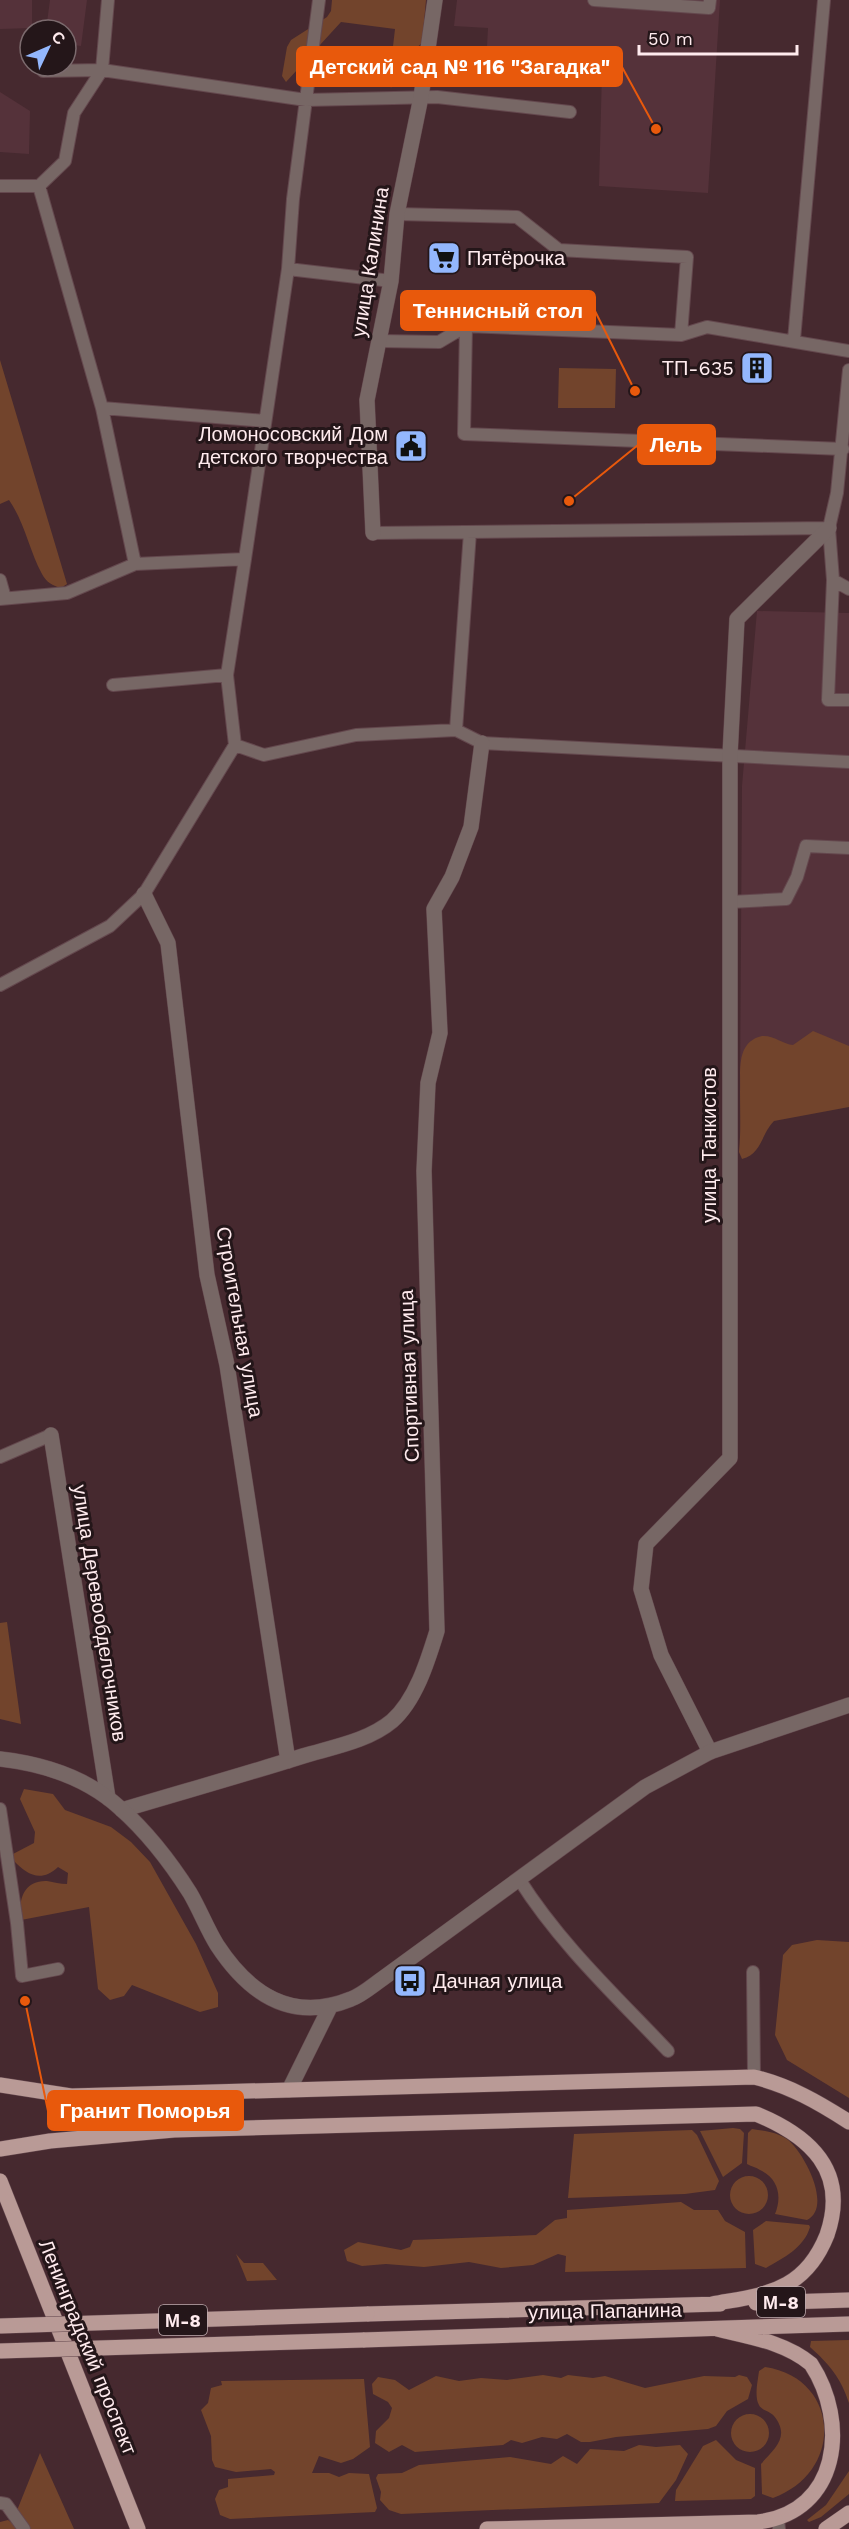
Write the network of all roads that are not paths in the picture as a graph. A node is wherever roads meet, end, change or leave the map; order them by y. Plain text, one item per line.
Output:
1 (108, 0) edge
2 (319, 0) edge
3 (435, 0) edge
4 (594, 0) edge
5 (710, 0) edge
6 (824, 0) edge
7 (78, 70) edge
8 (102, 70) junction
9 (421, 97) junction
10 (306, 100) junction
11 (570, 112) dead end
12 (0, 186) edge
13 (39, 186) junction
14 (397, 214) junction
15 (288, 269) junction
16 (391, 281) junction
17 (466, 326) junction
18 (681, 335) junction
19 (794, 340) junction
20 (380, 341) junction
21 (849, 351) edge
22 (849, 370) edge
23 (102, 408) junction
24 (266, 421) junction
25 (843, 449) junction
26 (843, 494) edge
27 (830, 528) junction
28 (470, 532) junction
29 (373, 533) joint
30 (245, 559) junction
31 (135, 564) junction
32 (0, 580) edge
33 (833, 580) junction
34 (849, 589) edge
35 (3, 599) edge
36 (227, 675) junction
37 (113, 685) dead end
38 (849, 700) edge
39 (456, 730) junction
40 (482, 743) junction
41 (235, 745) junction
42 (730, 755) junction
43 (849, 762) edge
44 (849, 848) edge
45 (144, 894) junction
46 (730, 902) junction
47 (0, 984) edge
48 (51, 1435) joint
49 (0, 1457) edge
50 (849, 1705) edge
51 (710, 1752) junction
52 (0, 1759) edge
53 (288, 1761) junction
54 (108, 1798) junction
55 (0, 1809) edge
56 (122, 1810) junction
57 (519, 1880) junction
58 (58, 1969) dead end
59 (753, 1972) dead end
60 (330, 2005) junction
61 (668, 2051) dead end
62 (754, 2077) junction
63 (0, 2085) edge
64 (290, 2090) junction
65 (849, 2122) edge
66 (0, 2149) edge
67 (0, 2181) edge
68 (849, 2300) edge
69 (712, 2304) junction
70 (849, 2324) edge
71 (0, 2326) edge
72 (717, 2329) junction
73 (0, 2351) edge
74 (0, 2503) edge
75 (849, 2513) edge
76 (778, 2524) edge
77 (833, 2527) edge
78 (24, 2529) edge
79 (138, 2529) edge
80 (487, 2529) edge

1 - 8 lane
2 - 10 lane
3 - 9 street, улица Калинина
4 - 5 lane
6 - 19 lane
7 - 8 lane
8 - 10 lane
8 - 13 lane
9 - 10 lane
9 - 11 lane
9 - 14 street, улица Калинина
10 - 15 lane
12 - 13 lane
13 - 23 lane
14 - 16 street, улица Калинина
14 - 18 lane
15 - 16 lane
15 - 24 lane
16 - 20 street, улица Калинина
17 - 18 lane
17 - 20 lane
17 - 25 lane
18 - 19 lane
19 - 21 lane
20 - 29 street, улица Калинина
22 - 25 lane
23 - 24 lane
23 - 31 lane
24 - 30 lane
25 - 26 lane
26 - 27 lane
27 - 28 lane
27 - 33 lane
27 - 42 street, улица Танкистов
28 - 29 lane
28 - 39 lane
30 - 31 lane
30 - 36 lane
31 - 35 lane
32 - 35 lane
33 - 34 lane
33 - 38 lane
36 - 37 lane
36 - 41 lane
39 - 40 lane
39 - 41 lane
40 - 42 lane
40 - 53 street, Спортивная улица
41 - 45 lane
42 - 43 lane
42 - 46 street, улица Танкистов
44 - 46 lane
45 - 47 lane
45 - 53 street, Строительная улица
46 - 51 street, улица Танкистов
48 - 49 lane
48 - 54 street, улица Деревообделочников
50 - 51 street
51 - 57 street
52 - 54 street
53 - 56 street, Спортивная улица
54 - 56 street
55 - 58 lane
56 - 60 street
57 - 60 street
57 - 61 lane
59 - 62 lane
60 - 64 street
62 - 64 main road
62 - 65 main road
63 - 64 main road
66 - 69 main road
67 - 79 main road, Ленинградский проспект
68 - 69 main road, улица Папанина / М-8
69 - 71 main road, улица Папанина / М-8, bridge
70 - 72 main road, улица Папанина / М-8
72 - 73 main road, улица Папанина / М-8, bridge
72 - 76 main road
74 - 78 lane
75 - 77 main road
76 - 80 main road

